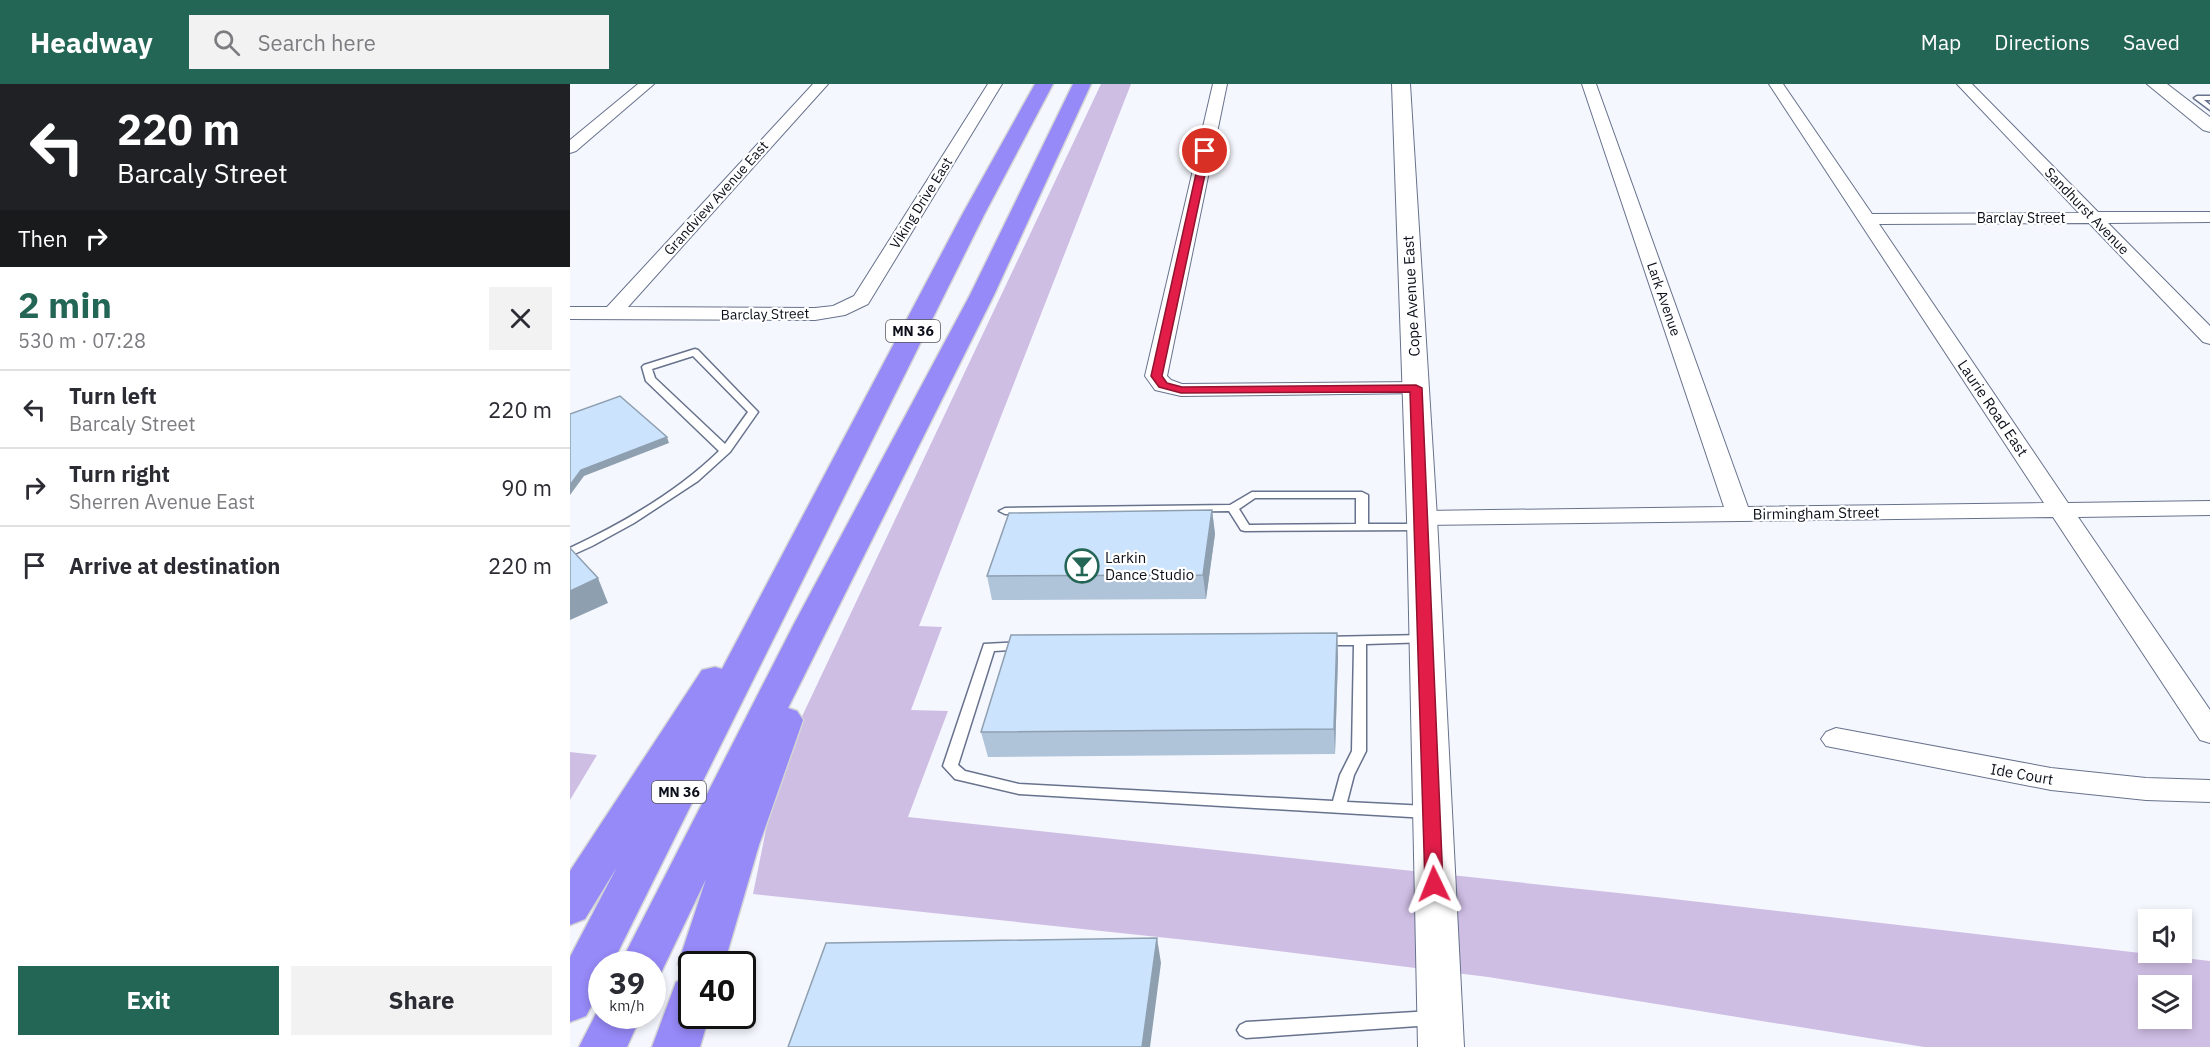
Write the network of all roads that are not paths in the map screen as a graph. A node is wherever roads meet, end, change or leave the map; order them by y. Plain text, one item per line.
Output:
1 (647, 84) edge
2 (821, 84) edge
3 (995, 84) edge
4 (1044, 84) edge
5 (1082, 84) edge
6 (1220, 84) edge
7 (1401, 84) edge
8 (1589, 84) edge
9 (1776, 84) edge
10 (1964, 84) edge
11 (2156, 84) edge
12 (2210, 98) edge
13 (2205, 112) edge
14 (2210, 126) edge
15 (570, 148) edge
16 (2210, 217) edge
17 (2093, 218) junction
18 (1867, 219) junction
19 (838, 311) joint
20 (570, 313) edge
21 (612, 313) junction
22 (691, 315) junction
23 (570, 321) edge
24 (2210, 338) edge
25 (1416, 388) junction
26 (725, 450) junction
27 (876, 500) junction
28 (1233, 508) junction
29 (2210, 508) edge
30 (2062, 510) junction
31 (1005, 511) dead end
32 (1739, 514) junction
33 (1422, 522) junction
34 (1362, 526) junction
35 (570, 552) edge
36 (786, 580) junction
37 (1426, 639) junction
38 (1360, 640) junction
39 (1312, 641) edge
40 (1037, 646) edge
41 (2210, 733) edge
42 (1836, 739) dead end
43 (2210, 791) edge
44 (1338, 807) junction
45 (1432, 813) junction
46 (570, 906) edge
47 (649, 951) edge
48 (705, 951) edge
49 (570, 1002) edge
50 (612, 1029) edge
51 (682, 1029) edge
52 (1246, 1030) dead end
53 (1440, 1032) edge
54 (603, 1047) edge
55 (676, 1047) edge

1 - 15 street
2 - 21 street, Grandview Avenue East
3 - 19 street, Viking Drive East
4 - 36 highway, MN 36
5 - 27 highway, MN 36
6 - 25 street
7 - 25 street, Cope Avenue East
8 - 32 street, Lark Avenue
9 - 18 street, Laurie Road East
10 - 17 street, Sandhurst Avenue
11 - 13 street
12 - 13 lane
13 - 14 street
16 - 17 street, Barclay Street
17 - 18 street, Barclay Street
17 - 24 street, Sandhurst Avenue
18 - 30 street, Laurie Road East
19 - 22 street, Barclay Street
20 - 21 street, Barclay Street
21 - 22 street, Barclay Street
22 - 23 street, Barclay Street
25 - 33 street, Cope Avenue East
26 - 26 lane
26 - 35 lane
27 - 47 highway, MN 36
27 - 48 highway
28 - 31 lane
28 - 34 lane
28 - 34 lane
29 - 30 street, Birmingham Street
30 - 32 street, Birmingham Street
30 - 41 street, Laurie Road East
32 - 33 street, Birmingham Street
33 - 34 lane
33 - 37 street, Cope Avenue East
36 - 46 highway
36 - 49 highway, MN 36
37 - 38 lane
37 - 45 street, Cope Avenue East
38 - 39 lane
38 - 44 lane
40 - 44 lane
42 - 43 street, Ide Court
44 - 45 lane
45 - 53 street, Cope Avenue East
50 - 54 highway
51 - 55 highway
52 - 53 lane

